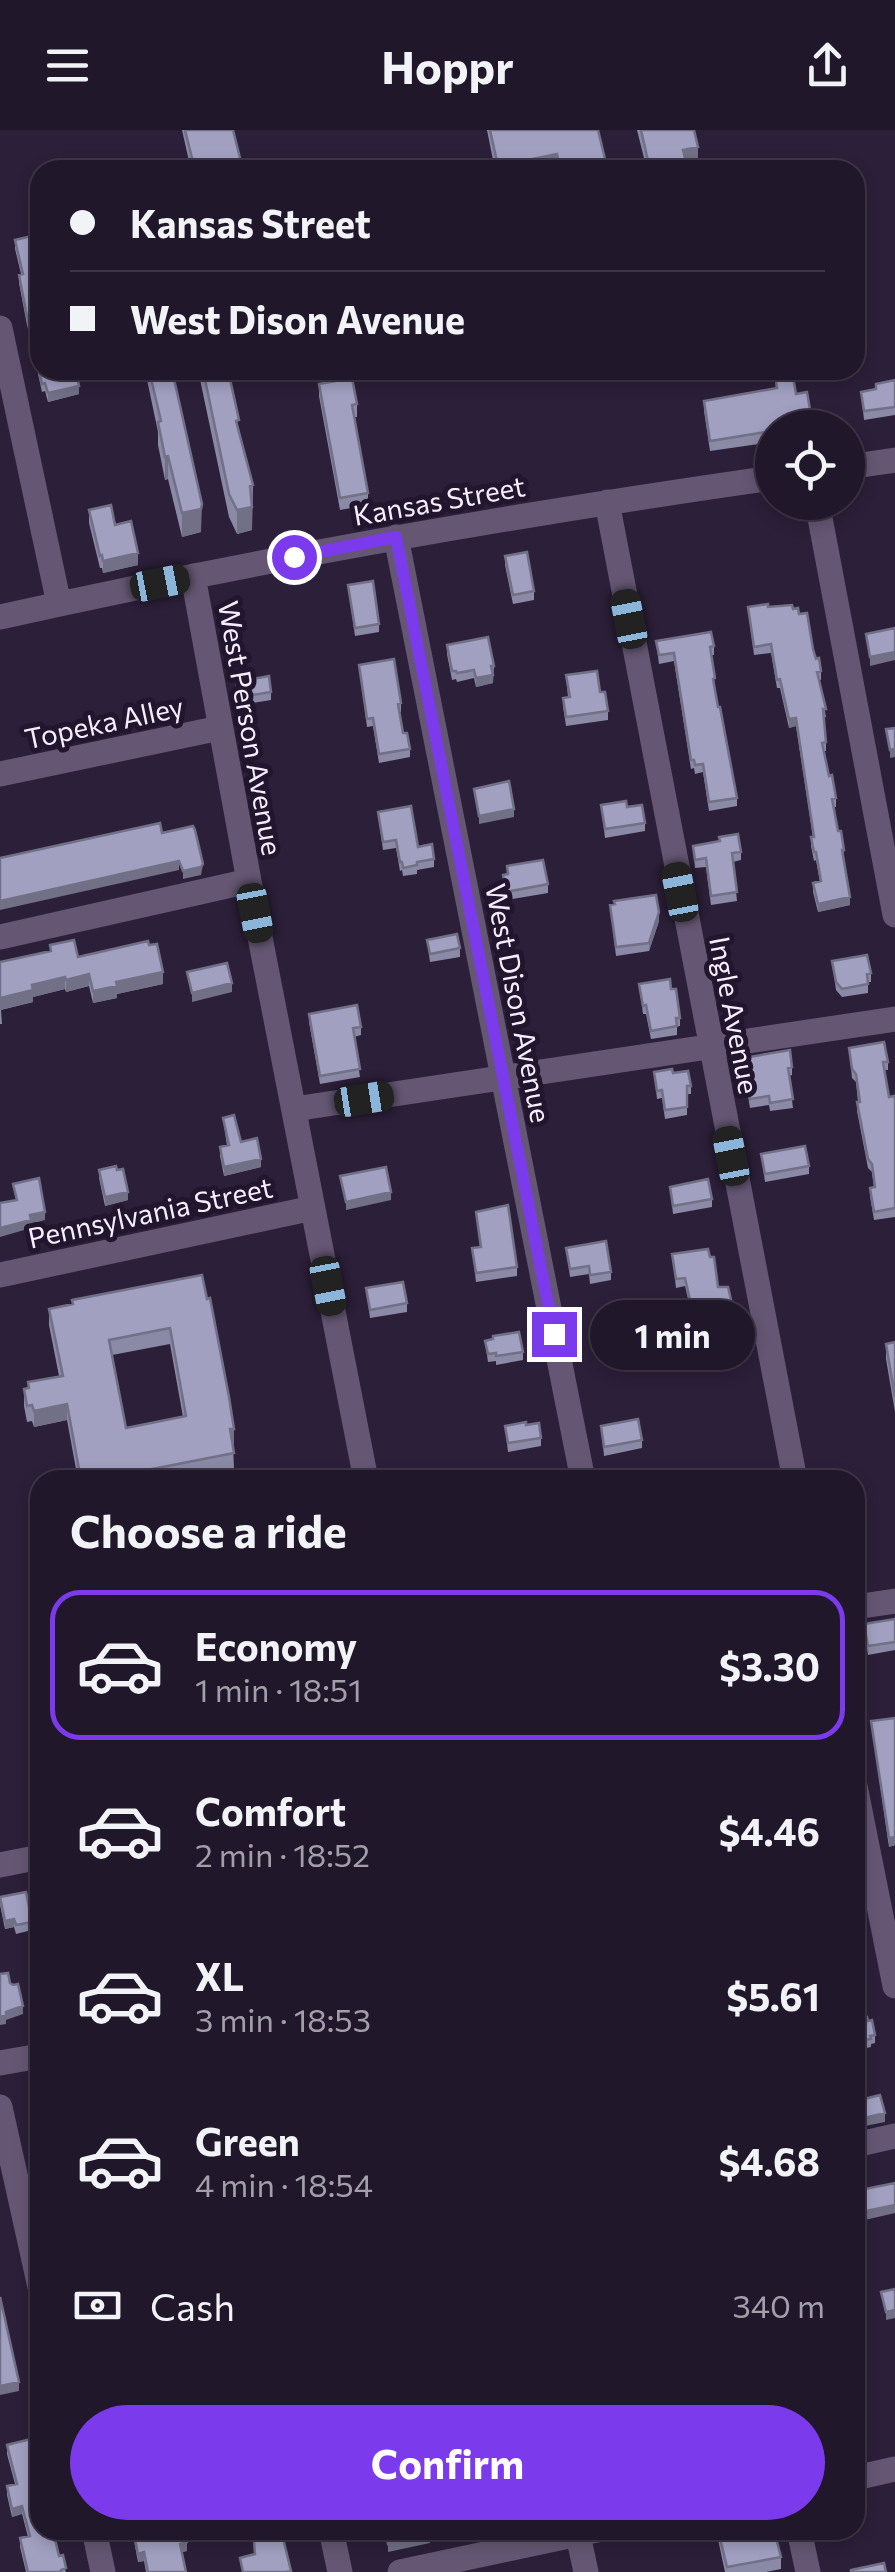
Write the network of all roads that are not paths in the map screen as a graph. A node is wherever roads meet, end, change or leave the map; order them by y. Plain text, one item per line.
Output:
1 (0, 328) edge
2 (895, 460) edge
3 (865, 465) edge
4 (755, 480) edge
5 (607, 502) junction
6 (819, 520) edge
7 (396, 537) junction
8 (193, 576) junction
9 (60, 604) junction
10 (0, 617) edge
11 (220, 728) junction
12 (0, 774) edge
13 (249, 881) junction
14 (895, 915) edge
15 (0, 937) edge
16 (895, 1019) edge
17 (710, 1047) junction
18 (504, 1078) junction
19 (294, 1110) junction
20 (313, 1208) junction
21 (0, 1275) edge
22 (364, 1470) edge
23 (580, 1470) edge
24 (792, 1470) edge
25 (895, 1601) edge
26 (865, 1606) edge
27 (865, 1836) edge
28 (30, 1859) edge
29 (0, 1865) edge
30 (895, 1986) edge
31 (30, 2058) edge
32 (0, 2064) edge
33 (0, 2106) edge
34 (895, 2136) edge
35 (865, 2142) edge
36 (30, 2242) edge
37 (895, 2469) edge
38 (865, 2476) edge
39 (96, 2540) edge
40 (332, 2540) edge
41 (544, 2540) edge
42 (584, 2540) edge
43 (800, 2540) edge
44 (103, 2572) edge
45 (340, 2572) edge
46 (400, 2572) edge
47 (586, 2572) edge
48 (808, 2572) edge

1 - 9 street
2 - 3 street
4 - 5 street, Kansas Street
5 - 7 street, Kansas Street
5 - 17 street, Ingle Avenue
6 - 14 street
7 - 8 street, Kansas Street
7 - 18 street, West Dison Avenue
8 - 9 street, Kansas Street
8 - 11 street, West Person Avenue
9 - 10 street, Kansas Street
11 - 12 street, Topeka Alley
11 - 13 street, West Person Avenue
13 - 15 street
13 - 19 street, West Person Avenue
16 - 17 street
17 - 18 street
17 - 24 street, Ingle Avenue
18 - 19 street
18 - 23 street, West Dison Avenue
19 - 20 street, West Person Avenue
20 - 21 street, Pennsylvania Street
20 - 22 street, West Person Avenue
25 - 26 street
27 - 30 street
28 - 29 street
31 - 32 street
33 - 36 street
34 - 35 street
37 - 38 street
39 - 44 street
40 - 45 street
41 - 46 street
42 - 47 street
43 - 48 street

